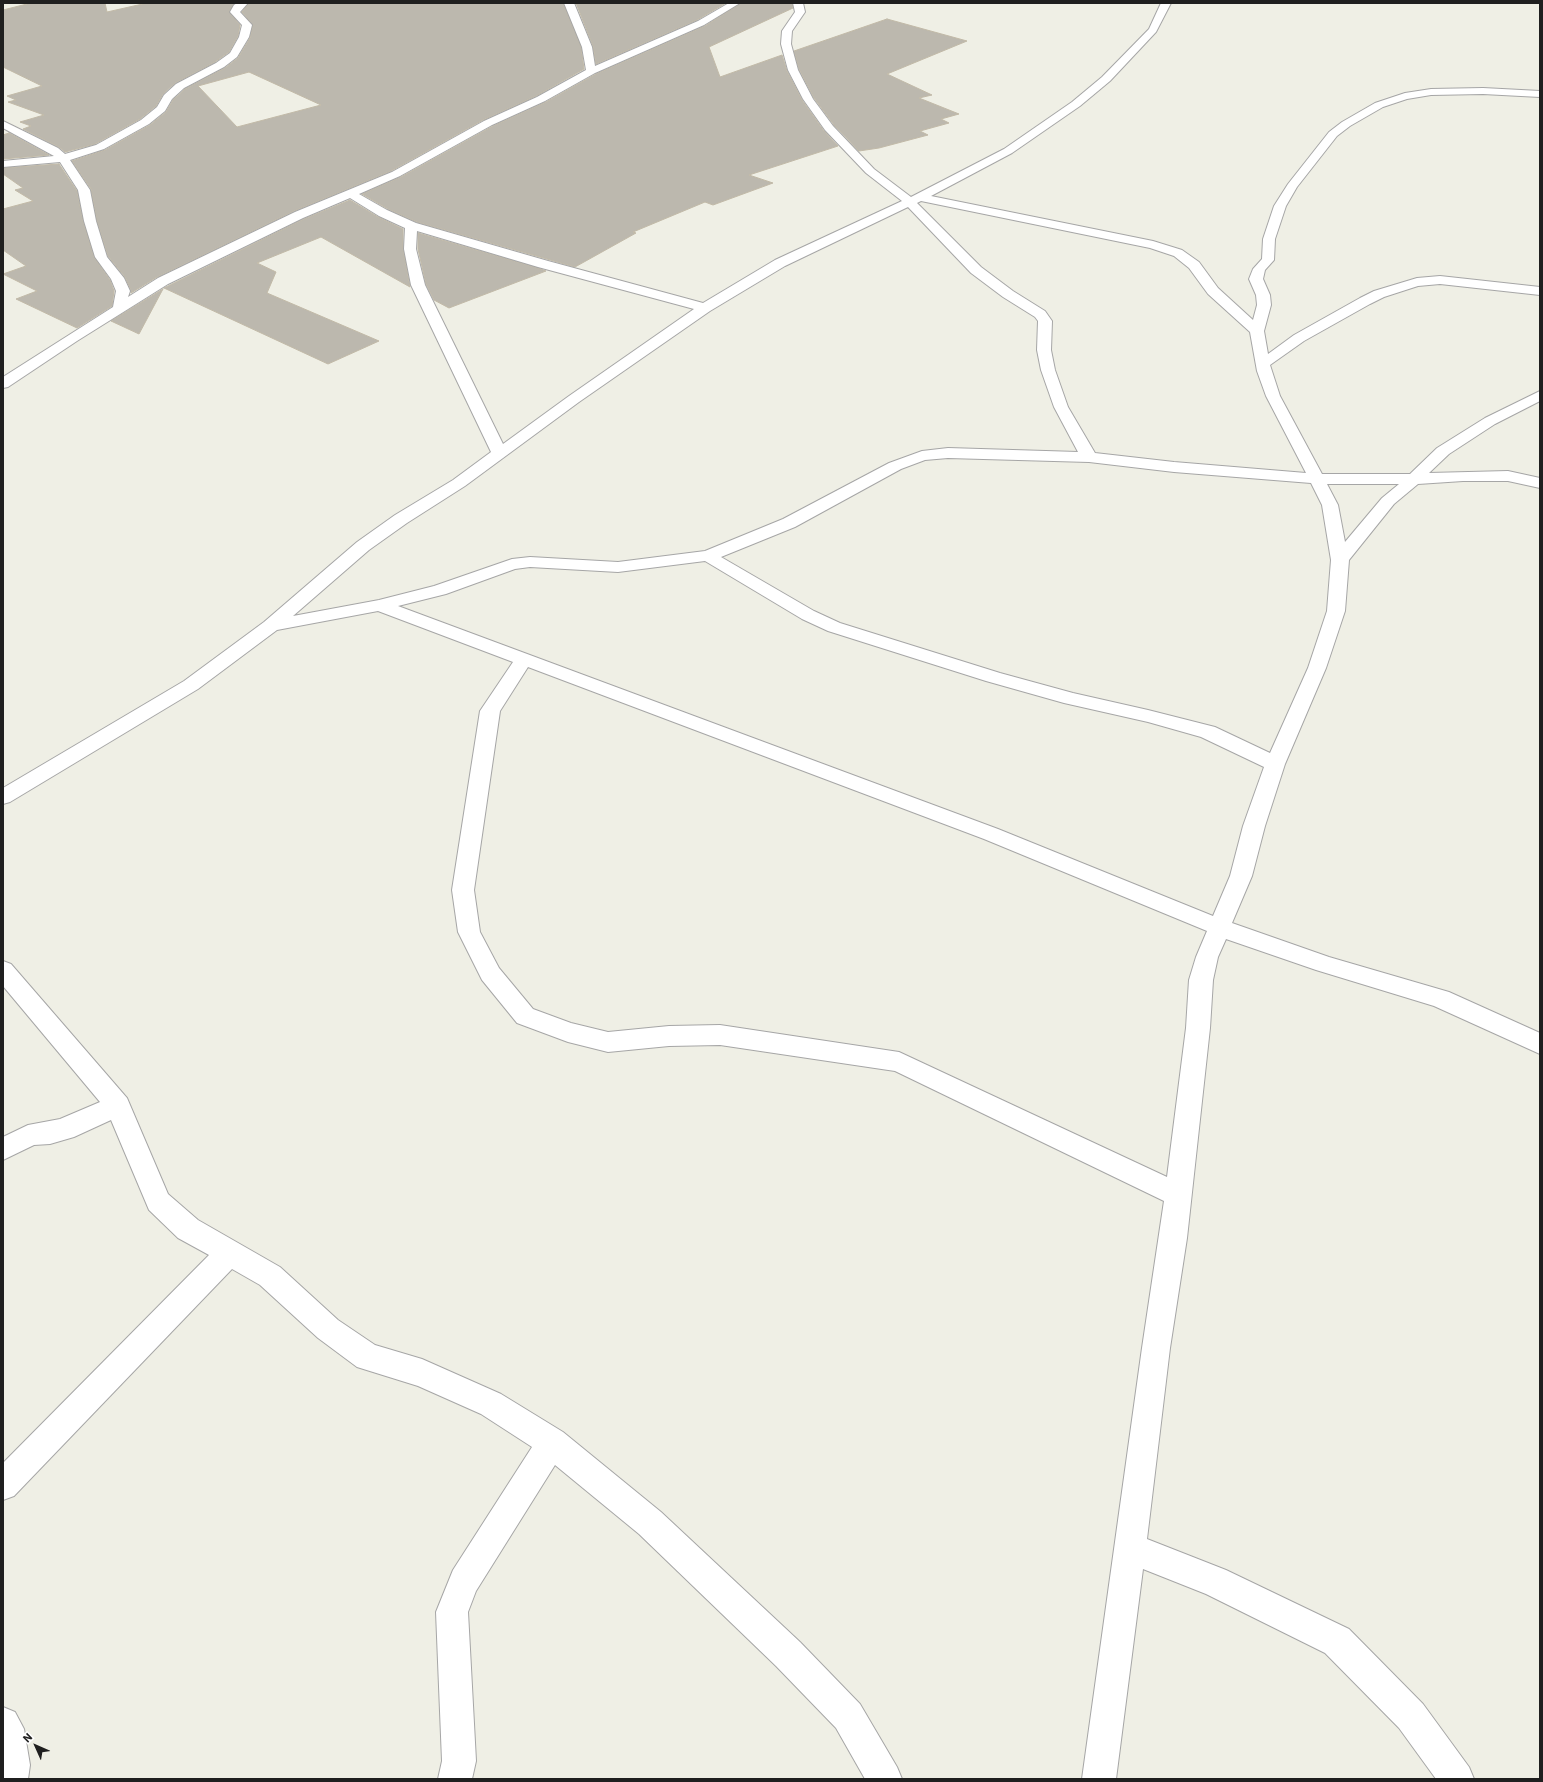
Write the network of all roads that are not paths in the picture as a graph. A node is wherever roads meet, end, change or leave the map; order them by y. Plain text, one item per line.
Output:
1 (242, 3) edge
2 (569, 3) edge
3 (735, 3) edge
4 (798, 3) edge
5 (1166, 3) edge
6 (592, 71) junction
7 (1540, 94) edge
8 (3, 124) edge
9 (63, 158) junction
10 (3, 164) edge
11 (350, 193) junction
12 (915, 200) junction
13 (412, 226) junction
14 (1540, 291) edge
15 (705, 308) junction
16 (119, 309) junction
17 (1257, 330) junction
18 (1263, 364) junction
19 (3, 384) edge
20 (1540, 395) edge
21 (500, 454) junction
22 (1089, 457) junction
23 (1315, 479) junction
24 (1414, 479) junction
25 (1540, 483) edge
26 (708, 556) junction
27 (1340, 560) junction
28 (379, 605) junction
29 (270, 626) junction
30 (523, 660) junction
31 (1275, 764) junction
32 (3, 797) edge
33 (1220, 928) junction
34 (3, 970) edge
35 (1540, 1044) edge
36 (118, 1105) junction
37 (3, 1149) edge
38 (1177, 1194) junction
39 (229, 1253) junction
40 (552, 1443) junction
41 (3, 1485) edge
42 (1130, 1548) junction
43 (3, 1724) edge
44 (11, 1779) edge
45 (455, 1779) edge
46 (885, 1779) edge
47 (1098, 1779) edge
48 (1458, 1779) edge

1 - 9 street
2 - 6 street
3 - 6 street
4 - 12 street
5 - 12 street
6 - 11 street
7 - 17 street
8 - 9 street
9 - 10 street
9 - 16 street
11 - 13 street
11 - 16 street
12 - 15 street
12 - 17 street
12 - 22 street
13 - 15 street
13 - 21 street
14 - 18 street
15 - 21 street
16 - 19 street
17 - 18 street
18 - 23 street
20 - 24 street
21 - 29 street
22 - 23 street
22 - 26 street
23 - 24 street
23 - 27 street
24 - 25 street
24 - 27 street
26 - 28 street
26 - 31 street
27 - 31 street
28 - 29 street
28 - 30 street
29 - 32 street
30 - 33 street
30 - 38 street
31 - 33 street
33 - 35 street
33 - 38 street
34 - 36 street
36 - 37 street
36 - 39 street
38 - 42 street
39 - 40 street
39 - 41 street
40 - 45 street
40 - 46 street
42 - 47 street
42 - 48 street
43 - 44 street

